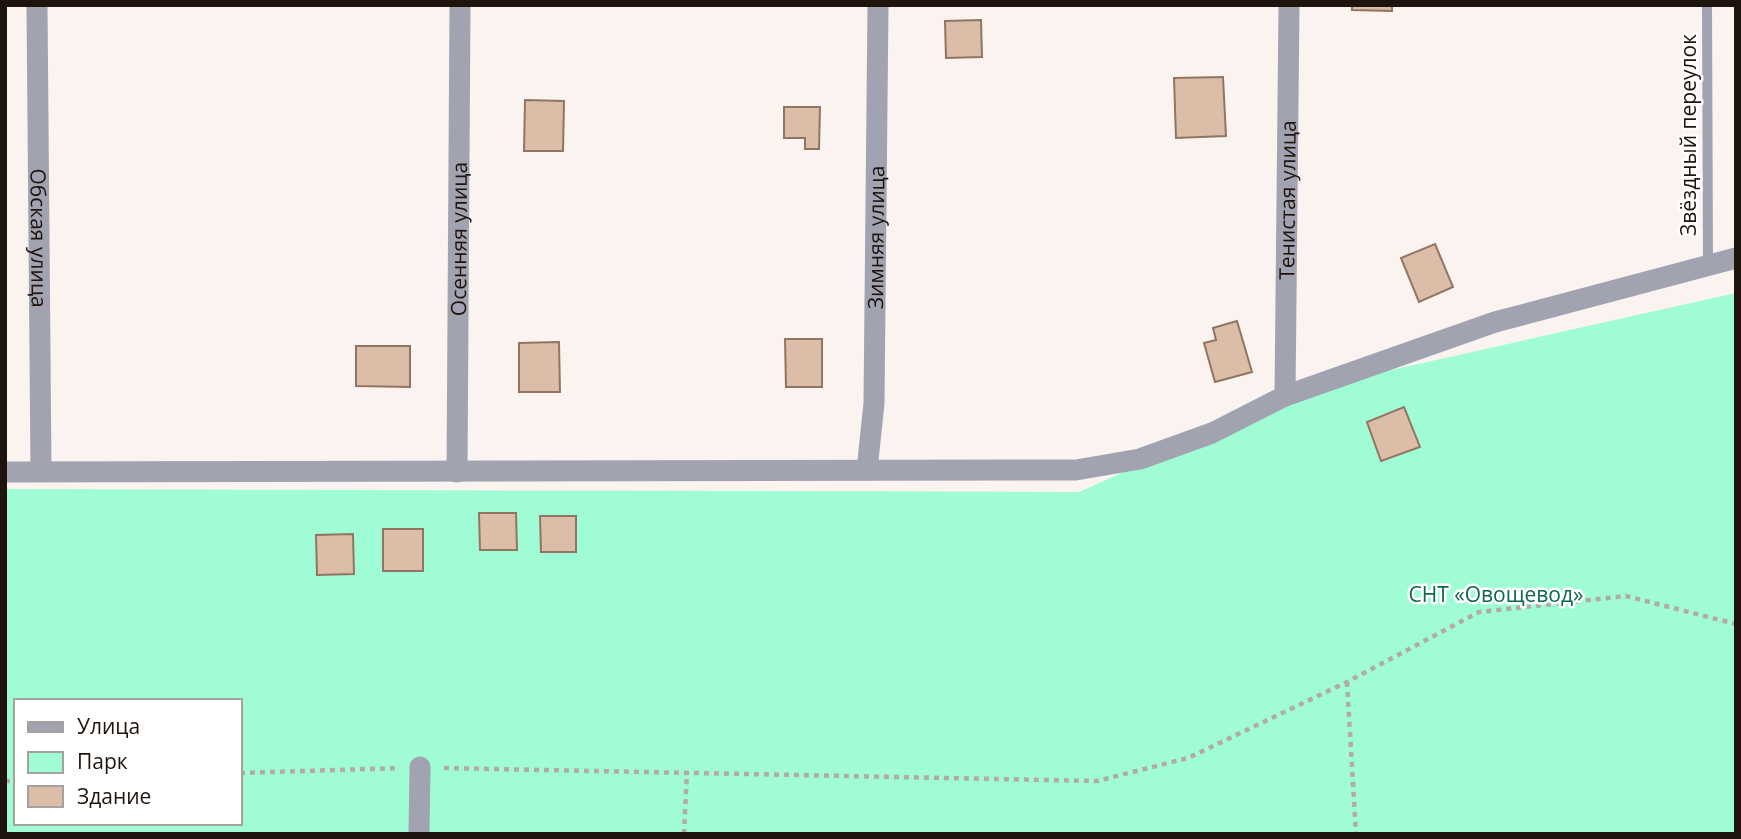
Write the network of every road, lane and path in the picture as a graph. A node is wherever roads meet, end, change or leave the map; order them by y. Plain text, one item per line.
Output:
1 (37, 5) edge
2 (460, 5) edge
3 (878, 5) edge
4 (1289, 5) edge
5 (1707, 5) edge
6 (1736, 258) edge
7 (1709, 264) junction
8 (1285, 396) junction
9 (867, 470) junction
10 (41, 471) junction
11 (5, 472) edge
12 (457, 472) junction
13 (1736, 624) edge
14 (1347, 681) junction
15 (420, 767) junction
16 (687, 772) junction
17 (242, 773) edge
18 (419, 834) edge
19 (684, 834) edge
20 (1356, 834) edge

1 - 10 street, Обская улица
2 - 12 street, Осенняя улица
3 - 9 street, Зимняя улица
4 - 8 street, Тенистая улица
5 - 7 lane, Звёздный переулок
6 - 7 street
7 - 8 street
8 - 9 street
9 - 12 street
10 - 11 street
10 - 12 street
13 - 14 path
14 - 16 path
14 - 20 path
15 - 16 path
15 - 17 path
15 - 18 street
16 - 19 path

